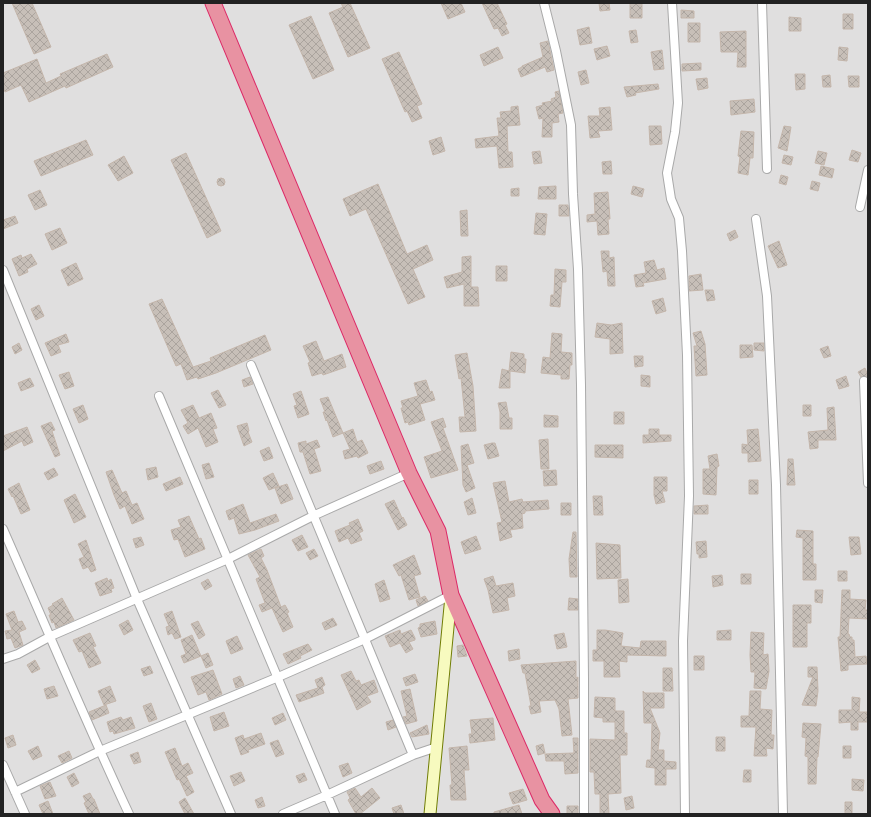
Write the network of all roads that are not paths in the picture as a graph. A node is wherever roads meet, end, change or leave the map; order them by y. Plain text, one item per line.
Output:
1 (213, 3) edge
2 (544, 3) edge
3 (672, 3) edge
4 (762, 3) edge
5 (767, 169) dead end
6 (868, 170) edge
7 (860, 207) dead end
8 (756, 219) dead end
9 (3, 270) edge
10 (251, 365) dead end
11 (864, 381) dead end
12 (159, 396) dead end
13 (409, 473) junction
14 (868, 483) edge
15 (315, 515) junction
16 (3, 529) edge
17 (228, 560) junction
18 (452, 595) junction
19 (137, 599) junction
20 (51, 636) junction
21 (365, 639) junction
22 (3, 659) edge
23 (276, 678) junction
24 (187, 715) junction
25 (437, 747) junction
26 (100, 751) junction
27 (414, 755) junction
28 (3, 765) edge
29 (15, 792) junction
30 (327, 795) junction
31 (25, 814) edge
32 (129, 814) edge
33 (231, 814) edge
34 (283, 814) edge
35 (335, 814) edge
36 (430, 814) edge
37 (552, 814) edge
38 (584, 814) edge
39 (685, 814) edge
40 (783, 814) edge

1 - 13 highway
2 - 38 street
3 - 39 street
4 - 5 street
6 - 7 street
8 - 40 street
9 - 19 street
10 - 15 street
11 - 14 street
12 - 17 street
13 - 15 street
13 - 18 highway
15 - 17 street
15 - 21 street
16 - 20 street
17 - 19 street
17 - 23 street
18 - 21 street
18 - 25 street
18 - 37 highway
19 - 20 street
19 - 24 street
20 - 22 street
20 - 26 street
21 - 23 street
21 - 27 street
23 - 24 street
23 - 30 street
24 - 26 street
24 - 33 street
25 - 27 street
25 - 36 street
26 - 29 street
26 - 32 street
27 - 30 street
28 - 29 street
29 - 31 street
30 - 34 street
30 - 35 street

